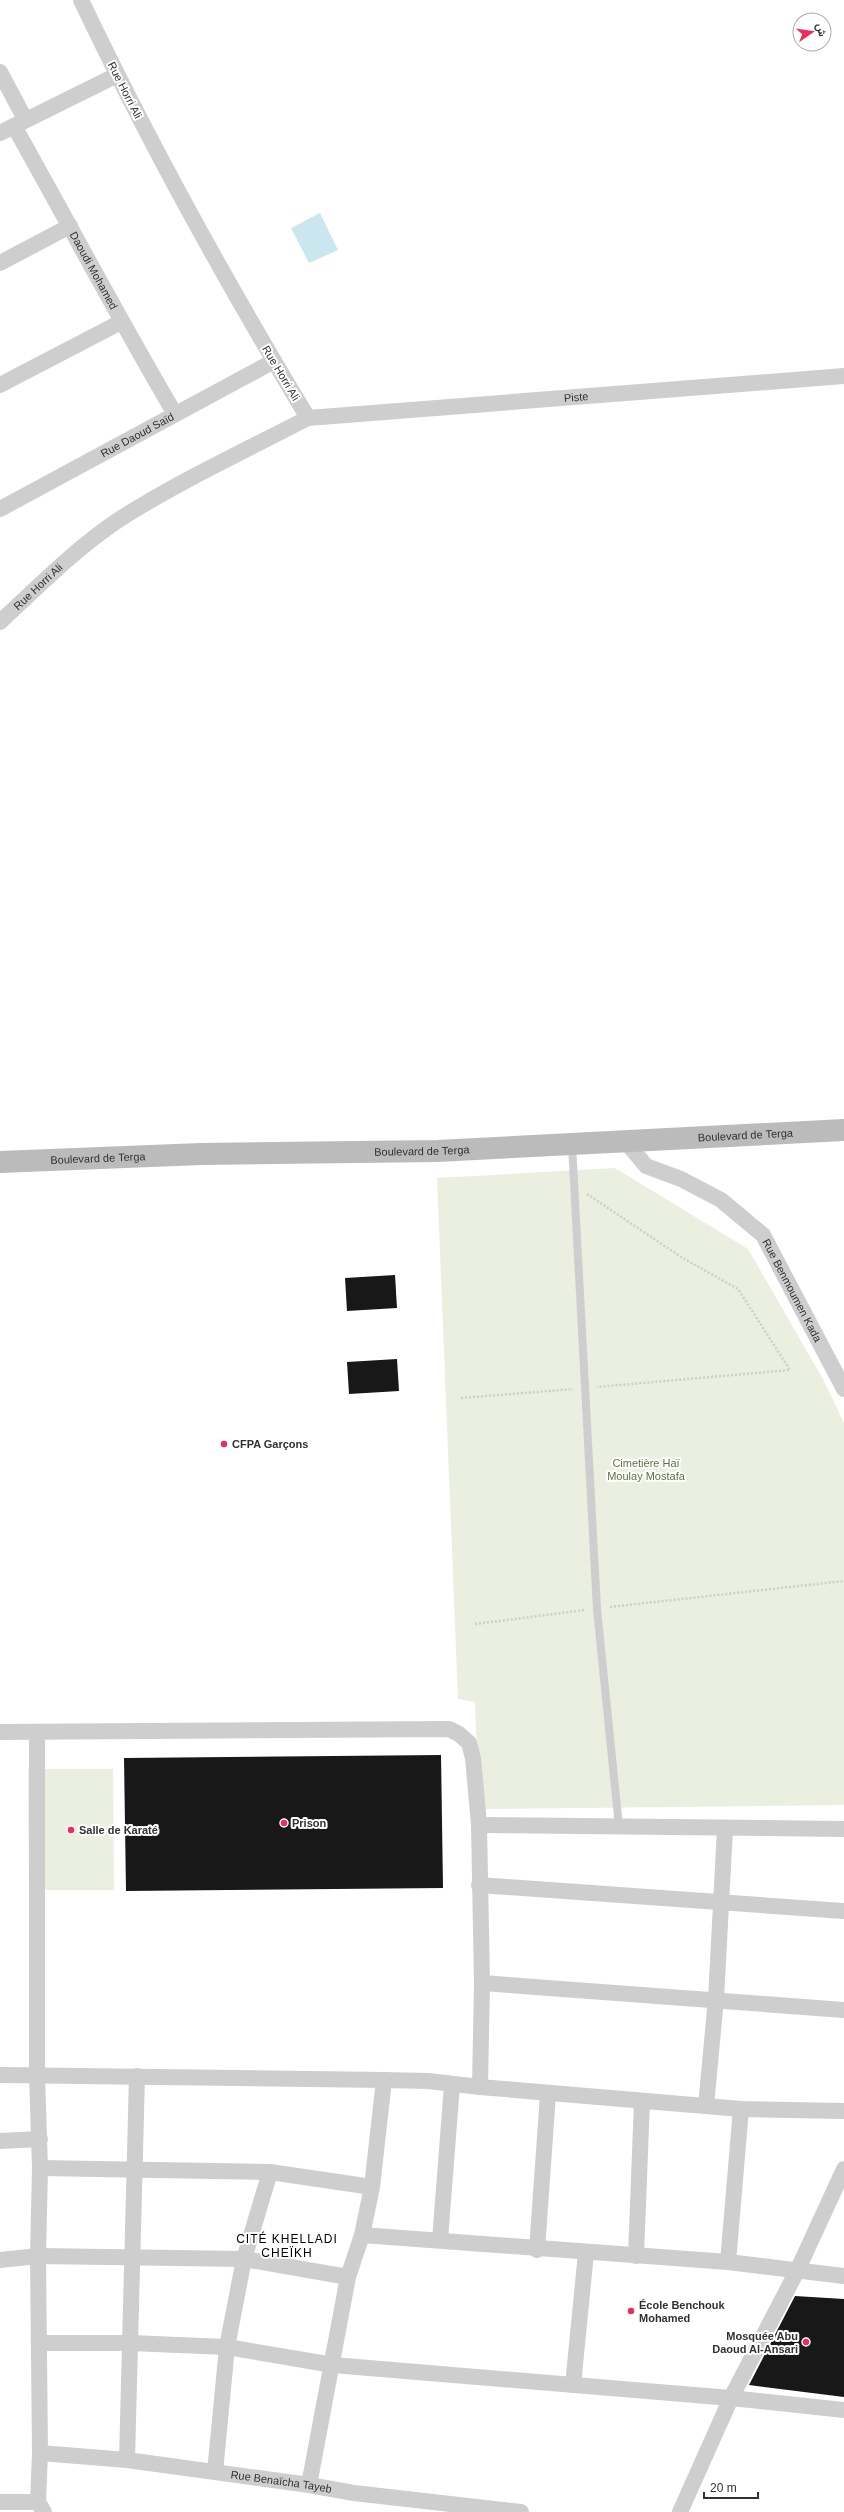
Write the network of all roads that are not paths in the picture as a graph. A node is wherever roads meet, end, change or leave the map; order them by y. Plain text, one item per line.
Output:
1 (81, 0) edge
2 (0, 72) edge
3 (117, 75) junction
4 (13, 126) edge
5 (70, 226) junction
6 (0, 263) edge
7 (121, 322) junction
8 (274, 362) junction
9 (844, 376) edge
10 (0, 385) edge
11 (174, 414) junction
12 (308, 418) junction
13 (0, 508) edge
14 (0, 622) edge
15 (844, 1130) edge
16 (626, 1142) junction
17 (572, 1143) junction
18 (0, 1162) edge
19 (844, 1389) edge
20 (0, 1732) edge
21 (37, 1732) junction
22 (479, 1825) junction
23 (619, 1827) junction
24 (725, 1829) junction
25 (844, 1829) edge
26 (479, 1885) junction
27 (722, 1902) junction
28 (844, 1911) edge
29 (482, 1983) junction
30 (716, 1999) junction
31 (844, 2010) edge
32 (0, 2075) edge
33 (37, 2075) junction
34 (137, 2076) junction
35 (384, 2080) junction
36 (452, 2085) junction
37 (480, 2087) junction
38 (548, 2094) junction
39 (642, 2101) junction
40 (706, 2106) junction
41 (741, 2109) junction
42 (844, 2111) edge
43 (40, 2139) junction
44 (0, 2141) edge
45 (40, 2168) junction
46 (134, 2169) junction
47 (844, 2169) edge
48 (270, 2172) junction
49 (372, 2187) junction
50 (362, 2235) junction
51 (440, 2240) junction
52 (537, 2250) junction
53 (586, 2253) junction
54 (38, 2256) junction
55 (636, 2256) junction
56 (132, 2259) junction
57 (244, 2259) junction
58 (0, 2260) edge
59 (728, 2262) junction
60 (798, 2269) junction
61 (844, 2276) edge
62 (348, 2277) junction
63 (39, 2343) junction
64 (130, 2343) junction
65 (227, 2347) junction
66 (333, 2365) junction
67 (573, 2385) junction
68 (731, 2398) junction
69 (844, 2410) edge
70 (40, 2453) junction
71 (127, 2460) junction
72 (215, 2472) junction
73 (309, 2485) junction
74 (0, 2502) edge
75 (41, 2507) edge
76 (521, 2512) edge
77 (680, 2512) edge

1 - 3 street, Rue Horri Ali
2 - 4 street, Daoudi Mohamed
3 - 4 street
3 - 8 street, Rue Horri Ali
4 - 5 street, Daoudi Mohamed
5 - 6 street
5 - 7 street, Daoudi Mohamed
7 - 10 street
7 - 11 street, Daoudi Mohamed
8 - 11 street, Rue Daoud Saïd
8 - 12 street, Rue Horri Ali
9 - 12 street, Piste
11 - 13 street, Rue Daoud Saïd
12 - 14 street, Rue Horri Ali
15 - 16 main road, Boulevard de Terga
16 - 17 main road, Boulevard de Terga
16 - 19 street, Rue Benmoumen Kada
17 - 18 main road, Boulevard de Terga
17 - 23 lane
20 - 21 street
21 - 22 street
21 - 33 street
22 - 23 street
22 - 26 street
23 - 24 street
24 - 25 street
24 - 27 street
26 - 27 street
26 - 29 street
27 - 28 street
27 - 30 street
29 - 30 street
29 - 37 street
30 - 31 street
30 - 40 street
32 - 33 street
33 - 34 street
33 - 43 street
34 - 35 street
34 - 46 street
35 - 36 street
35 - 49 street
36 - 37 street
36 - 51 street
37 - 38 street
38 - 39 street
38 - 52 street
39 - 40 street
39 - 55 street
40 - 41 street
41 - 42 street
41 - 59 street
43 - 44 street
43 - 45 street
45 - 46 street
45 - 54 street
46 - 48 street
46 - 56 street
47 - 60 street
48 - 49 street
48 - 57 street
49 - 50 street
50 - 51 street
50 - 62 street
51 - 52 street
52 - 53 street
53 - 55 street
53 - 67 street
54 - 56 street
54 - 58 street
54 - 63 street
55 - 59 street
56 - 57 street
56 - 64 street
57 - 62 street
57 - 65 street
59 - 60 street
60 - 61 street
60 - 68 street
62 - 66 street
63 - 64 street
63 - 70 street
64 - 65 street
64 - 71 street
65 - 66 street
65 - 72 street
66 - 67 street
66 - 73 street
67 - 68 street
68 - 69 street
68 - 77 street
70 - 71 street, Rue Benaïcha Tayeb
70 - 75 street
71 - 72 street, Rue Benaïcha Tayeb
72 - 73 street, Rue Benaïcha Tayeb
73 - 76 street, Rue Benaïcha Tayeb
74 - 75 street

